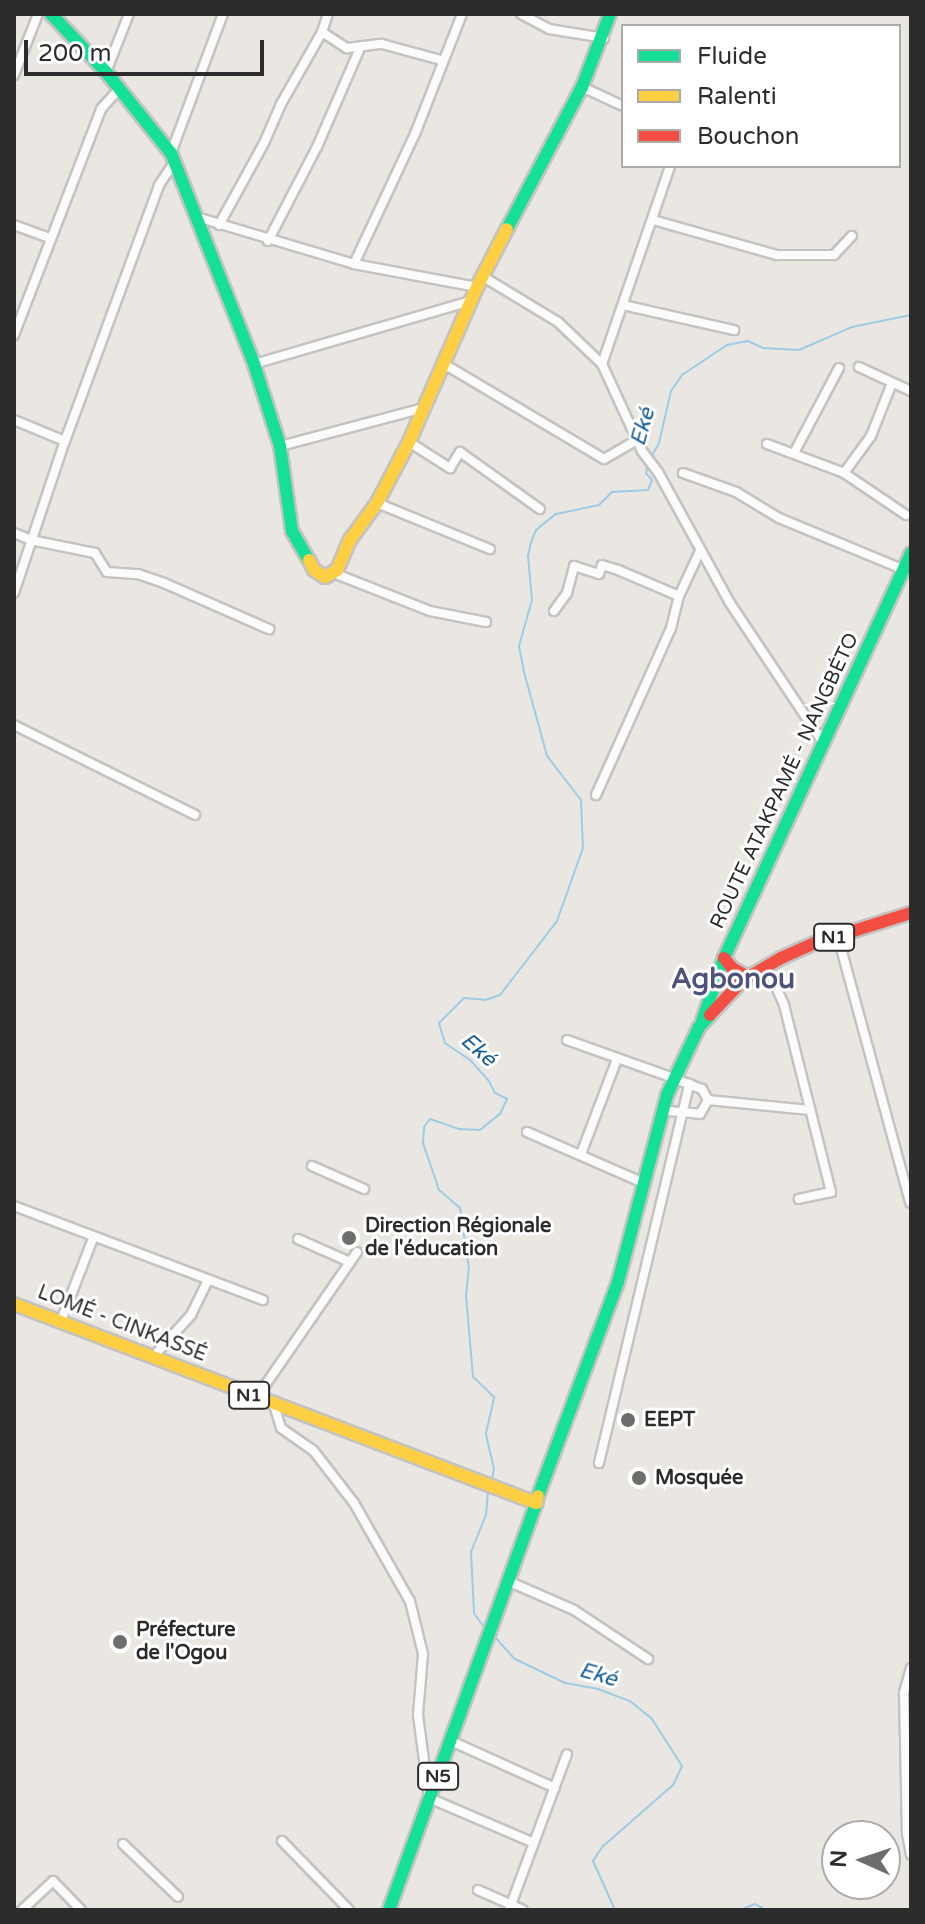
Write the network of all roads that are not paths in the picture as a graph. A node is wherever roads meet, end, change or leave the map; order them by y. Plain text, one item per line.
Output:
1 (38, 14) edge
2 (51, 14) edge
3 (129, 14) edge
4 (223, 14) edge
5 (328, 14) edge
6 (462, 14) edge
7 (521, 14) edge
8 (610, 14) edge
9 (322, 32) junction
10 (604, 38) junction
11 (361, 46) junction
12 (441, 60) junction
13 (106, 72) junction
14 (14, 75) edge
15 (582, 87) junction
16 (118, 90) junction
17 (621, 105) edge
18 (173, 157) junction
19 (669, 168) edge
20 (200, 218) junction
21 (653, 220) junction
22 (14, 225) edge
23 (219, 225) junction
24 (852, 236) dead end
25 (49, 238) junction
26 (268, 241) junction
27 (354, 264) junction
28 (479, 282) junction
29 (471, 301) junction
30 (623, 305) junction
31 (734, 330) dead end
32 (14, 335) edge
33 (254, 364) junction
34 (444, 364) junction
35 (602, 364) junction
36 (859, 367) dead end
37 (839, 368) dead end
38 (892, 383) junction
39 (911, 391) edge
40 (424, 408) junction
41 (14, 420) edge
42 (637, 440) junction
43 (65, 441) junction
44 (409, 442) junction
45 (767, 444) dead end
46 (280, 446) junction
47 (794, 453) junction
48 (683, 473) dead end
49 (844, 473) junction
50 (377, 503) junction
51 (540, 509) dead end
52 (906, 515) dead end
53 (14, 533) edge
54 (31, 540) junction
55 (490, 549) dead end
56 (700, 551) junction
57 (911, 553) edge
58 (902, 569) junction
59 (336, 574) dead end
60 (14, 593) edge
61 (679, 596) junction
62 (554, 611) dead end
63 (486, 622) dead end
64 (269, 629) dead end
65 (14, 725) edge
66 (825, 746) junction
67 (596, 795) dead end
68 (195, 815) dead end
69 (911, 915) edge
70 (837, 936) junction
71 (724, 958) junction
72 (758, 971) junction
73 (699, 1027) junction
74 (567, 1040) dead end
75 (617, 1059) junction
76 (680, 1081) junction
77 (708, 1100) junction
78 (810, 1110) junction
79 (668, 1111) junction
80 (682, 1114) junction
81 (659, 1126) junction
82 (527, 1132) dead end
83 (581, 1154) junction
84 (312, 1166) dead end
85 (908, 1172) edge
86 (644, 1183) junction
87 (364, 1189) dead end
88 (799, 1199) dead end
89 (910, 1202) edge
90 (14, 1206) edge
91 (94, 1236) junction
92 (298, 1239) dead end
93 (357, 1252) dead end
94 (350, 1262) junction
95 (208, 1280) junction
96 (263, 1300) dead end
97 (14, 1304) edge
98 (60, 1322) junction
99 (153, 1358) junction
100 (257, 1398) junction
101 (274, 1405) junction
102 (599, 1463) dead end
103 (536, 1503) junction
104 (510, 1582) junction
105 (648, 1659) dead end
106 (911, 1670) edge
107 (451, 1741) junction
108 (567, 1754) dead end
109 (555, 1788) junction
110 (429, 1798) junction
111 (282, 1841) dead end
112 (534, 1843) junction
113 (123, 1844) dead end
114 (911, 1855) edge
115 (478, 1890) dead end
116 (178, 1897) dead end
117 (510, 1907) edge
118 (22, 1910) edge
119 (81, 1910) edge
120 (349, 1910) edge
121 (389, 1910) edge
122 (523, 1910) edge

1 - 14 street
2 - 13 main road
3 - 13 street
4 - 18 street
5 - 9 street
6 - 12 street
7 - 10 street
8 - 10 main road
9 - 11 street
9 - 23 street
10 - 15 main road
11 - 12 street
11 - 26 street
12 - 27 street
13 - 16 main road
15 - 17 street
15 - 28 main road
16 - 18 main road
16 - 25 street
18 - 20 main road
18 - 43 street
19 - 21 street
20 - 23 street
20 - 33 main road
21 - 24 street
21 - 30 street
22 - 25 street
23 - 26 street
25 - 32 street
26 - 27 street
27 - 28 street
28 - 29 main road
28 - 35 street
29 - 33 street
29 - 34 main road
30 - 31 street
30 - 35 street
33 - 46 main road
34 - 40 main road
34 - 42 street
35 - 42 street
36 - 38 street
37 - 47 street
38 - 39 street
38 - 49 street
40 - 44 main road
40 - 46 street
41 - 43 street
42 - 56 street
43 - 54 street
44 - 50 main road
44 - 51 street
45 - 47 street
46 - 50 main road
47 - 49 street
48 - 58 street
49 - 52 street
50 - 55 street
53 - 54 street
54 - 60 street
54 - 64 street
56 - 61 street
56 - 66 street
57 - 58 main road, ROUTE ATAKPAMÉ - NANGBÉTO
58 - 66 main road, ROUTE ATAKPAMÉ - NANGBÉTO
59 - 63 street
61 - 62 street
61 - 67 street
65 - 68 street
66 - 71 main road, ROUTE ATAKPAMÉ - NANGBÉTO
69 - 70 main road, N1
70 - 72 main road, N1
70 - 85 street
71 - 72 main road
71 - 73 main road, ROUTE ATAKPAMÉ - NANGBÉTO
72 - 73 main road, N1
72 - 76 main road, N1
72 - 78 street
73 - 76 main road, N1
74 - 75 street
75 - 76 street
75 - 83 street
76 - 77 street
76 - 79 main road, N1
76 - 80 street
76 - 81 main road, N1
77 - 78 street
77 - 80 street
78 - 88 street
79 - 80 street
79 - 81 main road, N1
80 - 102 street
81 - 86 main road, N1
82 - 83 street
83 - 86 street
84 - 87 street
85 - 89 street
86 - 103 main road, N1
90 - 91 street
91 - 95 street
91 - 98 street
92 - 94 street
93 - 94 street
94 - 100 street
95 - 96 street
95 - 99 street
97 - 98 main road, LOMÉ - CINKASSÉ / N1
98 - 99 main road, LOMÉ - CINKASSÉ / N1
99 - 100 main road, LOMÉ - CINKASSÉ / N1
100 - 101 main road, LOMÉ - CINKASSÉ / N1
101 - 103 main road, LOMÉ - CINKASSÉ / N1
101 - 110 street
103 - 104 main road, N5
104 - 105 street
104 - 107 main road, N5
106 - 114 street
107 - 109 street
107 - 110 main road, N5
108 - 109 street
109 - 112 street
110 - 112 street
110 - 121 main road, N5
111 - 120 street
112 - 117 street
113 - 116 street
115 - 117 street
117 - 122 street
118 - 119 street

